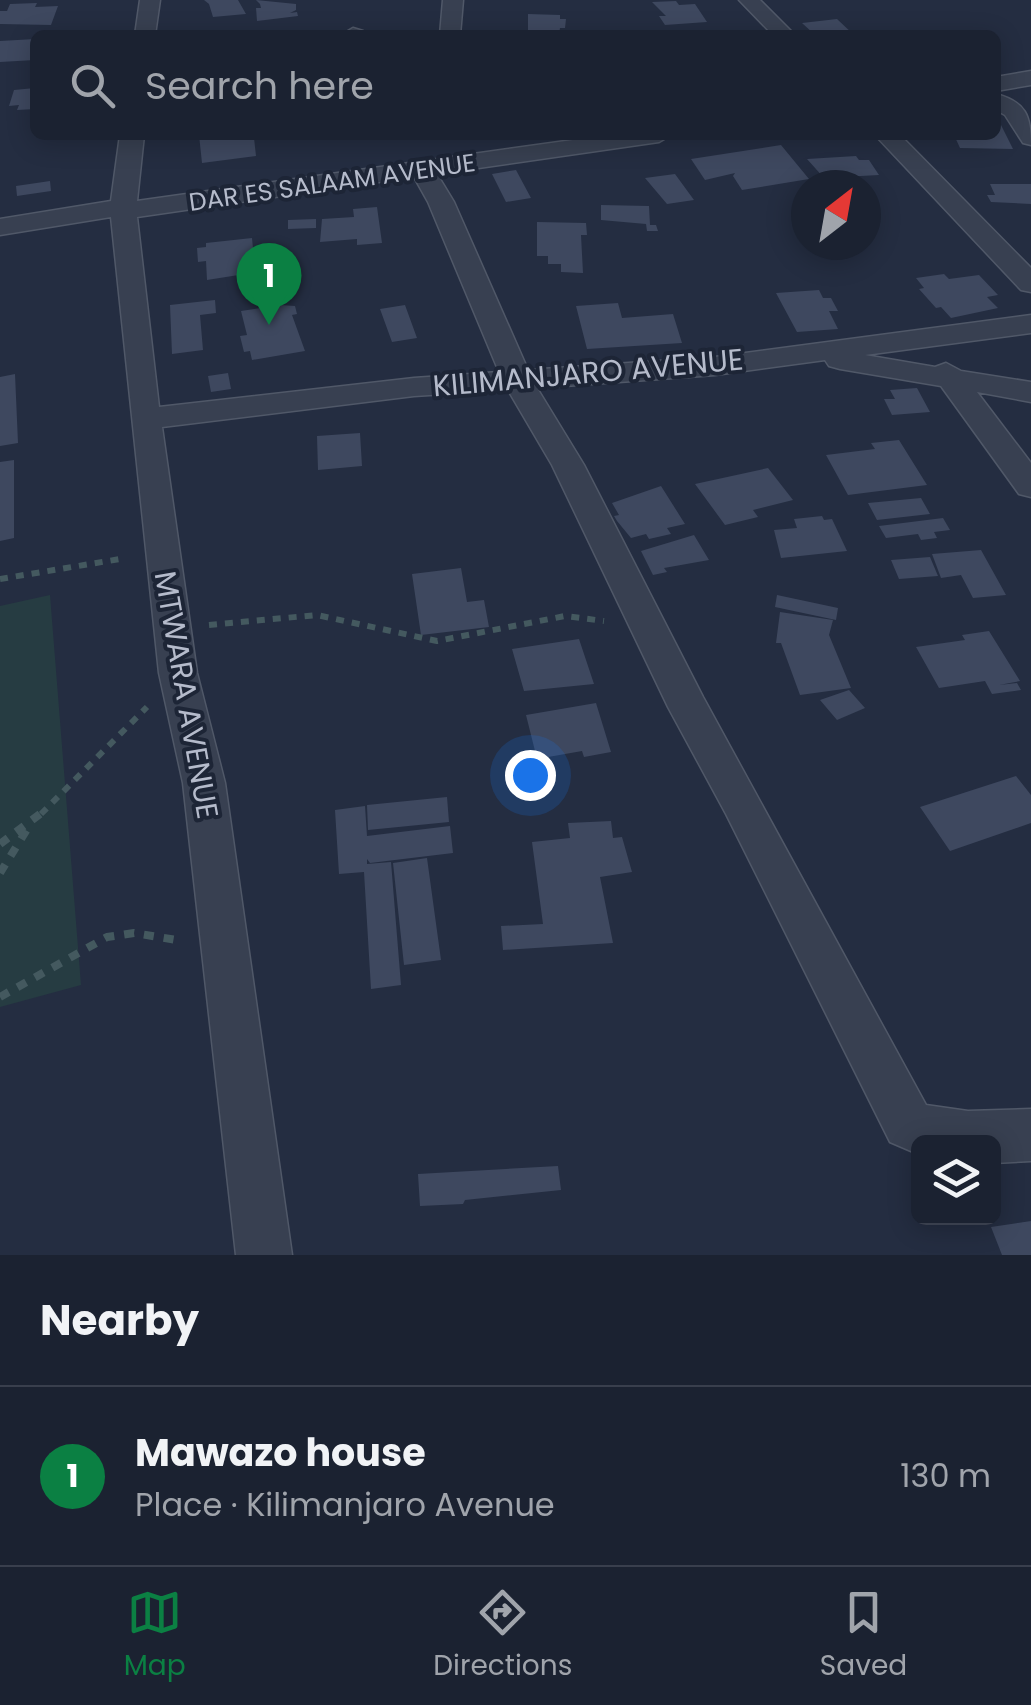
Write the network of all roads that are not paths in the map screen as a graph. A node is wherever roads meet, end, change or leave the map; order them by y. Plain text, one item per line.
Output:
1 (150, 0) edge
2 (453, 0) edge
3 (749, 0) edge
4 (146, 30) edge
5 (450, 30) edge
6 (780, 30) edge
7 (1031, 78) edge
8 (1001, 83) edge
9 (1001, 103) edge
10 (1031, 138) edge
11 (131, 140) edge
12 (461, 140) edge
13 (624, 140) edge
14 (892, 140) edge
15 (463, 163) junction
16 (421, 168) junction
17 (124, 209) junction
18 (0, 227) edge
19 (1031, 284) edge
20 (1031, 324) edge
21 (918, 339) junction
22 (803, 354) junction
23 (518, 381) junction
24 (954, 381) junction
25 (1031, 392) edge
26 (145, 419) junction
27 (1031, 486) edge
28 (1031, 1135) edge
29 (264, 1255) edge

1 - 4 street
2 - 5 street
3 - 6 street
7 - 8 street
9 - 10 street
11 - 17 street, MTWARA AVENUE
12 - 15 street
13 - 15 street, DAR ES SALAAM AVENUE
14 - 19 street
15 - 16 street, DAR ES SALAAM AVENUE
16 - 17 street, DAR ES SALAAM AVENUE
16 - 23 street
17 - 18 street, DAR ES SALAAM AVENUE
17 - 26 street, MTWARA AVENUE
20 - 21 street, KILIMANJARO AVENUE
21 - 22 street, KILIMANJARO AVENUE
21 - 24 street
22 - 23 street, KILIMANJARO AVENUE
22 - 24 street
23 - 26 street, KILIMANJARO AVENUE
23 - 28 street
24 - 25 street
24 - 27 street
26 - 29 street, MTWARA AVENUE

